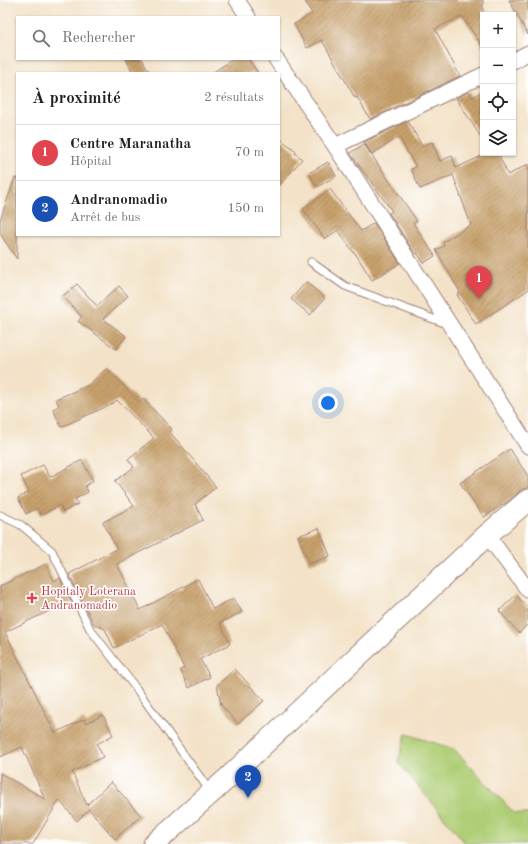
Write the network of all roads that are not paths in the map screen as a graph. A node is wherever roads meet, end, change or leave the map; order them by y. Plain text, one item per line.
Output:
1 (237, 0) edge
2 (247, 16) edge
3 (528, 53) edge
4 (516, 59) edge
5 (277, 60) edge
6 (480, 76) edge
7 (335, 146) junction
8 (311, 262) dead end
9 (449, 325) junction
10 (528, 446) edge
11 (528, 500) edge
12 (0, 516) edge
13 (487, 535) junction
14 (528, 590) edge
15 (211, 793) junction
16 (154, 844) edge

1 - 2 street
3 - 4 street
5 - 7 street
6 - 7 street
7 - 9 street
8 - 9 lane
9 - 10 street
11 - 13 main road
12 - 15 lane
13 - 14 street
13 - 15 main road
15 - 16 main road

